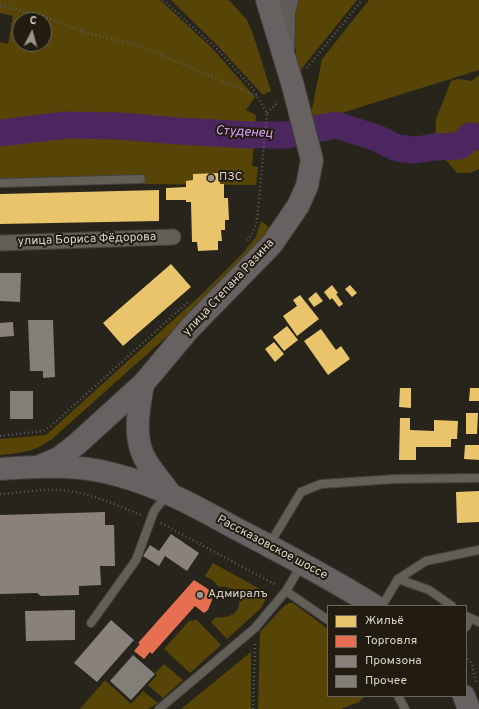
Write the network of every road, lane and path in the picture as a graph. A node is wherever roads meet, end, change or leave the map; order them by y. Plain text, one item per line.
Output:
1 (163, 0) edge
2 (267, 0) edge
3 (287, 0) edge
4 (362, 0) edge
5 (0, 6) edge
6 (283, 51) junction
7 (295, 94) junction
8 (257, 96) junction
9 (267, 113) junction
10 (141, 179) dead end
11 (0, 183) edge
12 (173, 237) dead end
13 (0, 243) edge
14 (245, 244) dead end
15 (191, 299) dead end
16 (143, 384) junction
17 (0, 436) edge
18 (40, 466) junction
19 (0, 469) edge
20 (479, 478) edge
21 (169, 492) junction
22 (0, 494) edge
23 (151, 519) junction
24 (269, 545) junction
25 (479, 550) edge
26 (302, 564) junction
27 (398, 579) junction
28 (286, 591) junction
29 (373, 605) edge
30 (383, 605) edge
31 (451, 605) edge
32 (468, 617) edge
33 (327, 619) edge
34 (479, 622) edge
35 (91, 623) dead end
36 (255, 628) junction
37 (467, 656) edge
38 (471, 691) edge
39 (399, 697) edge
40 (159, 709) edge
41 (253, 709) edge
42 (405, 709) edge
43 (469, 709) edge

1 - 8 path
2 - 6 main road, улица Степана Разина
3 - 6 main road
4 - 7 path
5 - 8 path
6 - 7 main road, улица Степана Разина
7 - 9 path
7 - 16 main road, улица Степана Разина
8 - 9 path
9 - 14 path
10 - 11 lane
12 - 13 street, улица Бориса Фёдорова
15 - 17 path
16 - 18 main road, улица Степана Разина
16 - 21 main road
18 - 19 main road
18 - 21 main road, Рассказовское шоссе
20 - 24 lane
21 - 23 lane
21 - 24 main road, Рассказовское шоссе
22 - 23 path
23 - 28 path
23 - 35 lane
24 - 26 main road, Рассказовское шоссе
25 - 27 lane
26 - 28 lane
26 - 29 main road, Рассказовское шоссе
27 - 30 lane
27 - 31 lane
28 - 33 lane
28 - 36 lane
32 - 34 lane
36 - 40 lane
36 - 41 path
37 - 38 path
38 - 43 main road
39 - 42 lane

